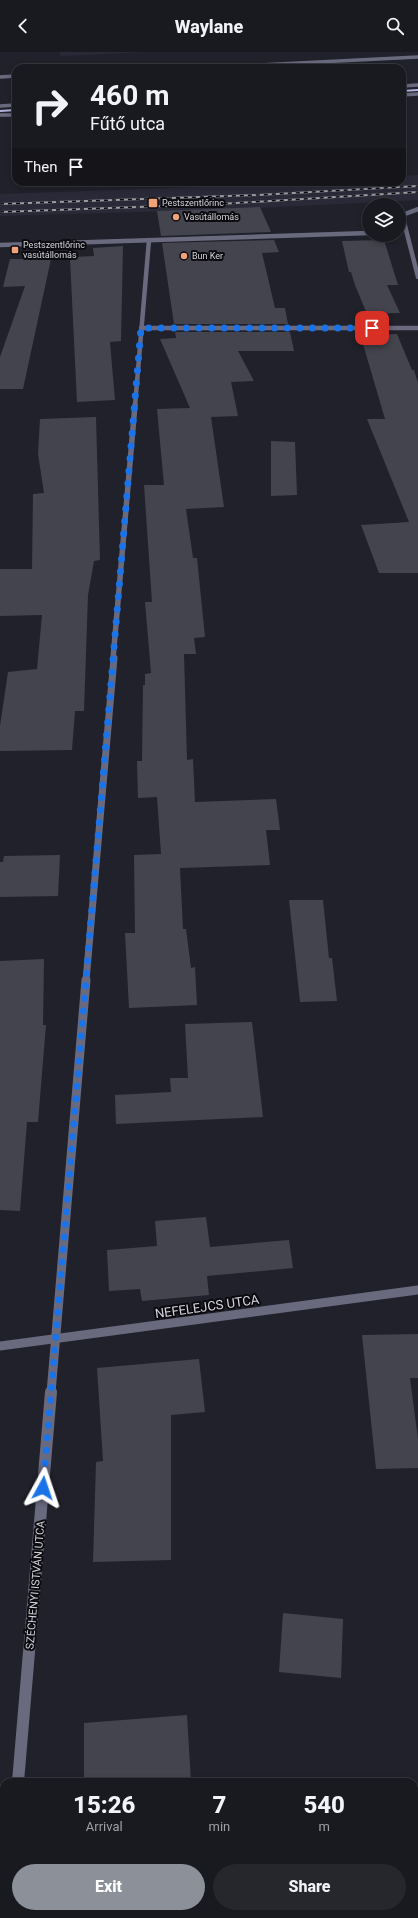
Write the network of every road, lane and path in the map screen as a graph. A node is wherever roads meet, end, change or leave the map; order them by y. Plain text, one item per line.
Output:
1 (402, 52) edge
2 (417, 58) edge
3 (287, 64) edge
4 (12, 76) edge
5 (0, 77) edge
6 (418, 85) edge
7 (406, 86) edge
8 (418, 90) edge
9 (406, 91) edge
10 (418, 94) edge
11 (406, 95) edge
12 (12, 105) edge
13 (0, 106) edge
14 (12, 110) edge
15 (0, 111) edge
16 (0, 115) edge
17 (12, 115) edge
18 (418, 209) edge
19 (406, 215) edge
20 (362, 233) edge
21 (406, 235) edge
22 (149, 240) junction
23 (0, 245) edge
24 (418, 277) edge
25 (141, 328) junction
26 (418, 328) edge
27 (418, 1290) edge
28 (56, 1340) junction
29 (0, 1346) edge
30 (18, 1778) edge

1 - 2 street
2 - 3 street
4 - 5 street
6 - 7 street
8 - 9 main road
10 - 11 street
12 - 13 street
14 - 15 main road
16 - 17 street
18 - 19 street
20 - 22 street
21 - 24 street
22 - 23 street
22 - 25 street, SZÉCHENYI ISTVÁN UTCA
25 - 26 street
25 - 28 street, SZÉCHENYI ISTVÁN UTCA
27 - 28 street, NEFELEJCS UTCA
28 - 29 street, NEFELEJCS UTCA
28 - 30 street, SZÉCHENYI ISTVÁN UTCA

